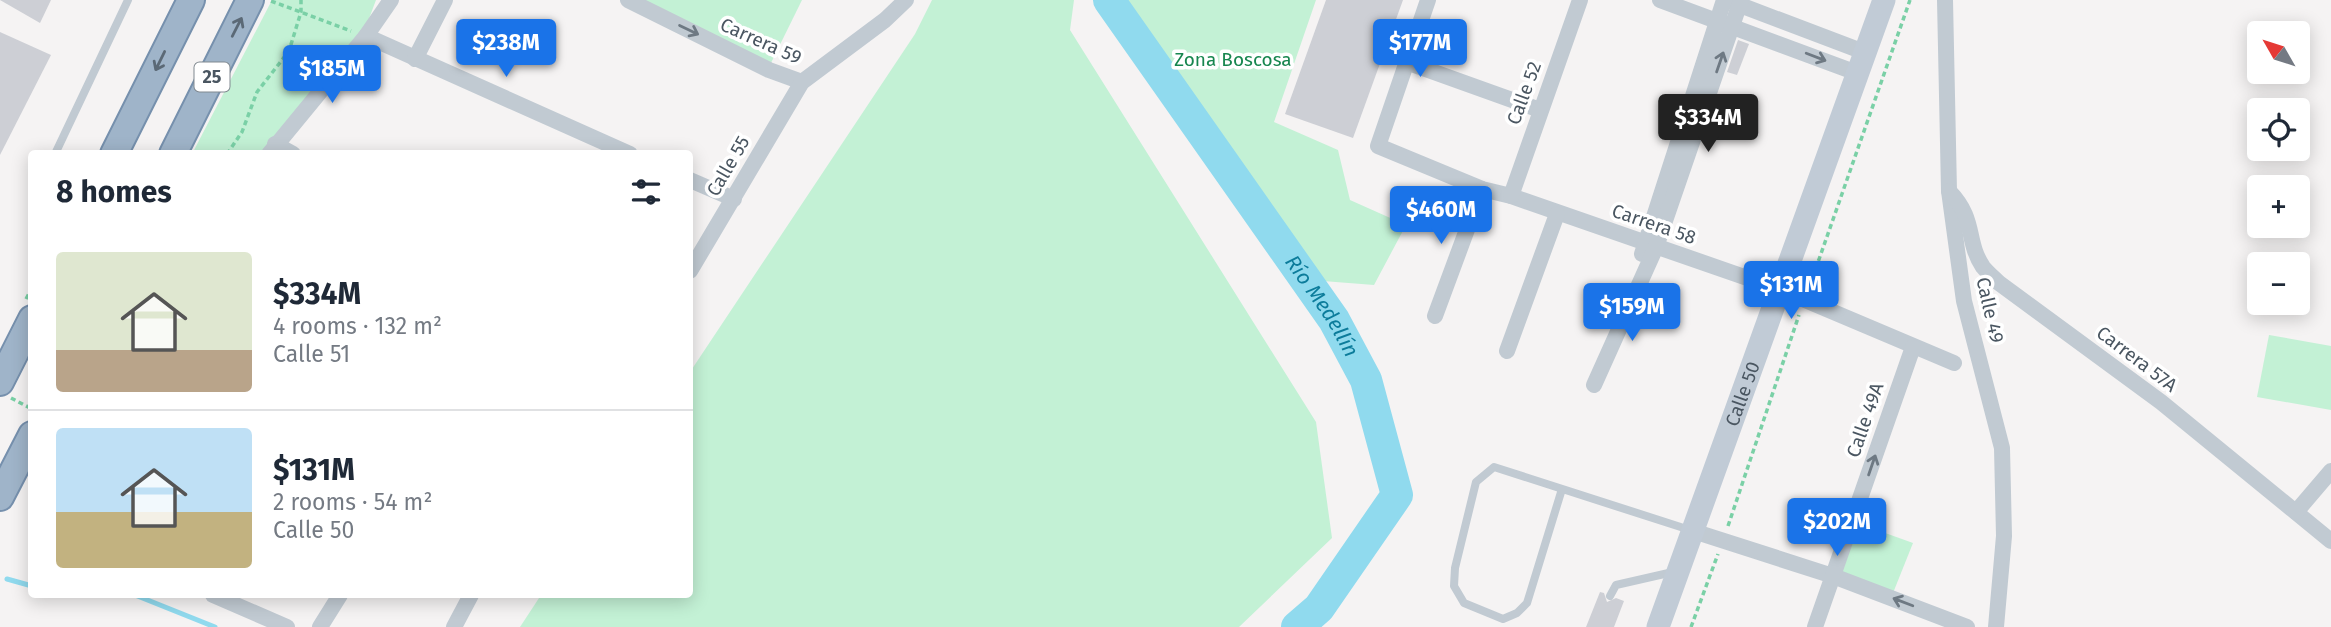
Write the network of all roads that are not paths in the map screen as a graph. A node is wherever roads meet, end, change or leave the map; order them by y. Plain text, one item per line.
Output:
1 (128, 0) edge
2 (191, 0) edge
3 (250, 0) edge
4 (391, 0) edge
5 (445, 0) edge
6 (628, 0) edge
7 (906, 0) edge
8 (1429, 0) edge
9 (1660, 0) edge
10 (1884, 0) edge
11 (1944, 0) edge
12 (1580, 1) edge
13 (1733, 1) edge
14 (1726, 23) junction
15 (366, 36) junction
16 (415, 59) junction
17 (1406, 62) junction
18 (1860, 62) junction
19 (802, 82) junction
20 (1540, 110) junction
21 (272, 149) edge
22 (57, 150) edge
23 (116, 150) edge
24 (175, 150) edge
25 (616, 150) edge
26 (693, 181) edge
27 (1482, 189) junction
28 (1949, 191) junction
29 (1511, 196) junction
30 (733, 200) junction
31 (1557, 214) junction
32 (1651, 245) junction
33 (693, 266) edge
34 (1779, 289) junction
35 (1434, 316) dead end
36 (28, 327) edge
37 (1913, 347) junction
38 (1507, 351) dead end
39 (1954, 363) dead end
40 (0, 382) edge
41 (1594, 385) dead end
42 (28, 443) edge
43 (2331, 471) edge
44 (1562, 489) junction
45 (0, 497) edge
46 (2296, 512) junction
47 (1693, 531) junction
48 (2331, 541) edge
49 (1679, 571) junction
50 (1833, 576) junction
51 (1610, 596) dead end
52 (220, 598) edge
53 (338, 598) edge
54 (469, 598) edge
55 (287, 627) edge
56 (320, 627) edge
57 (454, 627) edge
58 (1658, 627) edge
59 (1815, 627) edge
60 (1966, 627) edge
61 (1996, 627) edge

1 - 22 lane
2 -> 23 highway
24 -> 3 highway, 25
4 - 15 street
5 - 16 street
6 -> 19 street, Carrera 59
7 - 19 street
8 - 17 street
9 - 14 street
10 - 18 main road, Calle 50
11 - 28 street, Calle 49
12 - 20 street, Calle 52
13 - 14 street
13 - 18 street
14 -> 18 street
14 - 32 street
15 - 16 street
15 - 21 street
16 - 25 street
17 - 20 street
17 - 27 street, Carrera 58
18 - 34 main road, Calle 50
19 - 30 street, Calle 55
20 - 29 street, Calle 52
26 - 30 street
27 - 29 street, Carrera 58
27 - 35 street
28 - 46 street, Carrera 57A
28 - 61 street, Calle 49
29 - 31 street, Carrera 58
30 - 33 street, Calle 55
31 - 32 street, Carrera 58
31 - 38 street
32 - 34 street, Carrera 58
32 - 41 street
34 - 37 street, Carrera 58
34 - 47 main road, Calle 50
36 - 40 highway
37 - 39 street, Carrera 58
50 -> 37 street, Calle 49A
42 - 45 highway
43 - 46 street
44 - 44 lane
44 - 47 lane
46 - 48 street, Carrera 57A
47 - 49 main road, Calle 50
47 - 50 street
49 - 51 lane
49 - 58 main road, Calle 50
50 - 59 street, Calle 49A
60 -> 50 street
52 - 55 street
53 - 56 street
54 - 57 street

